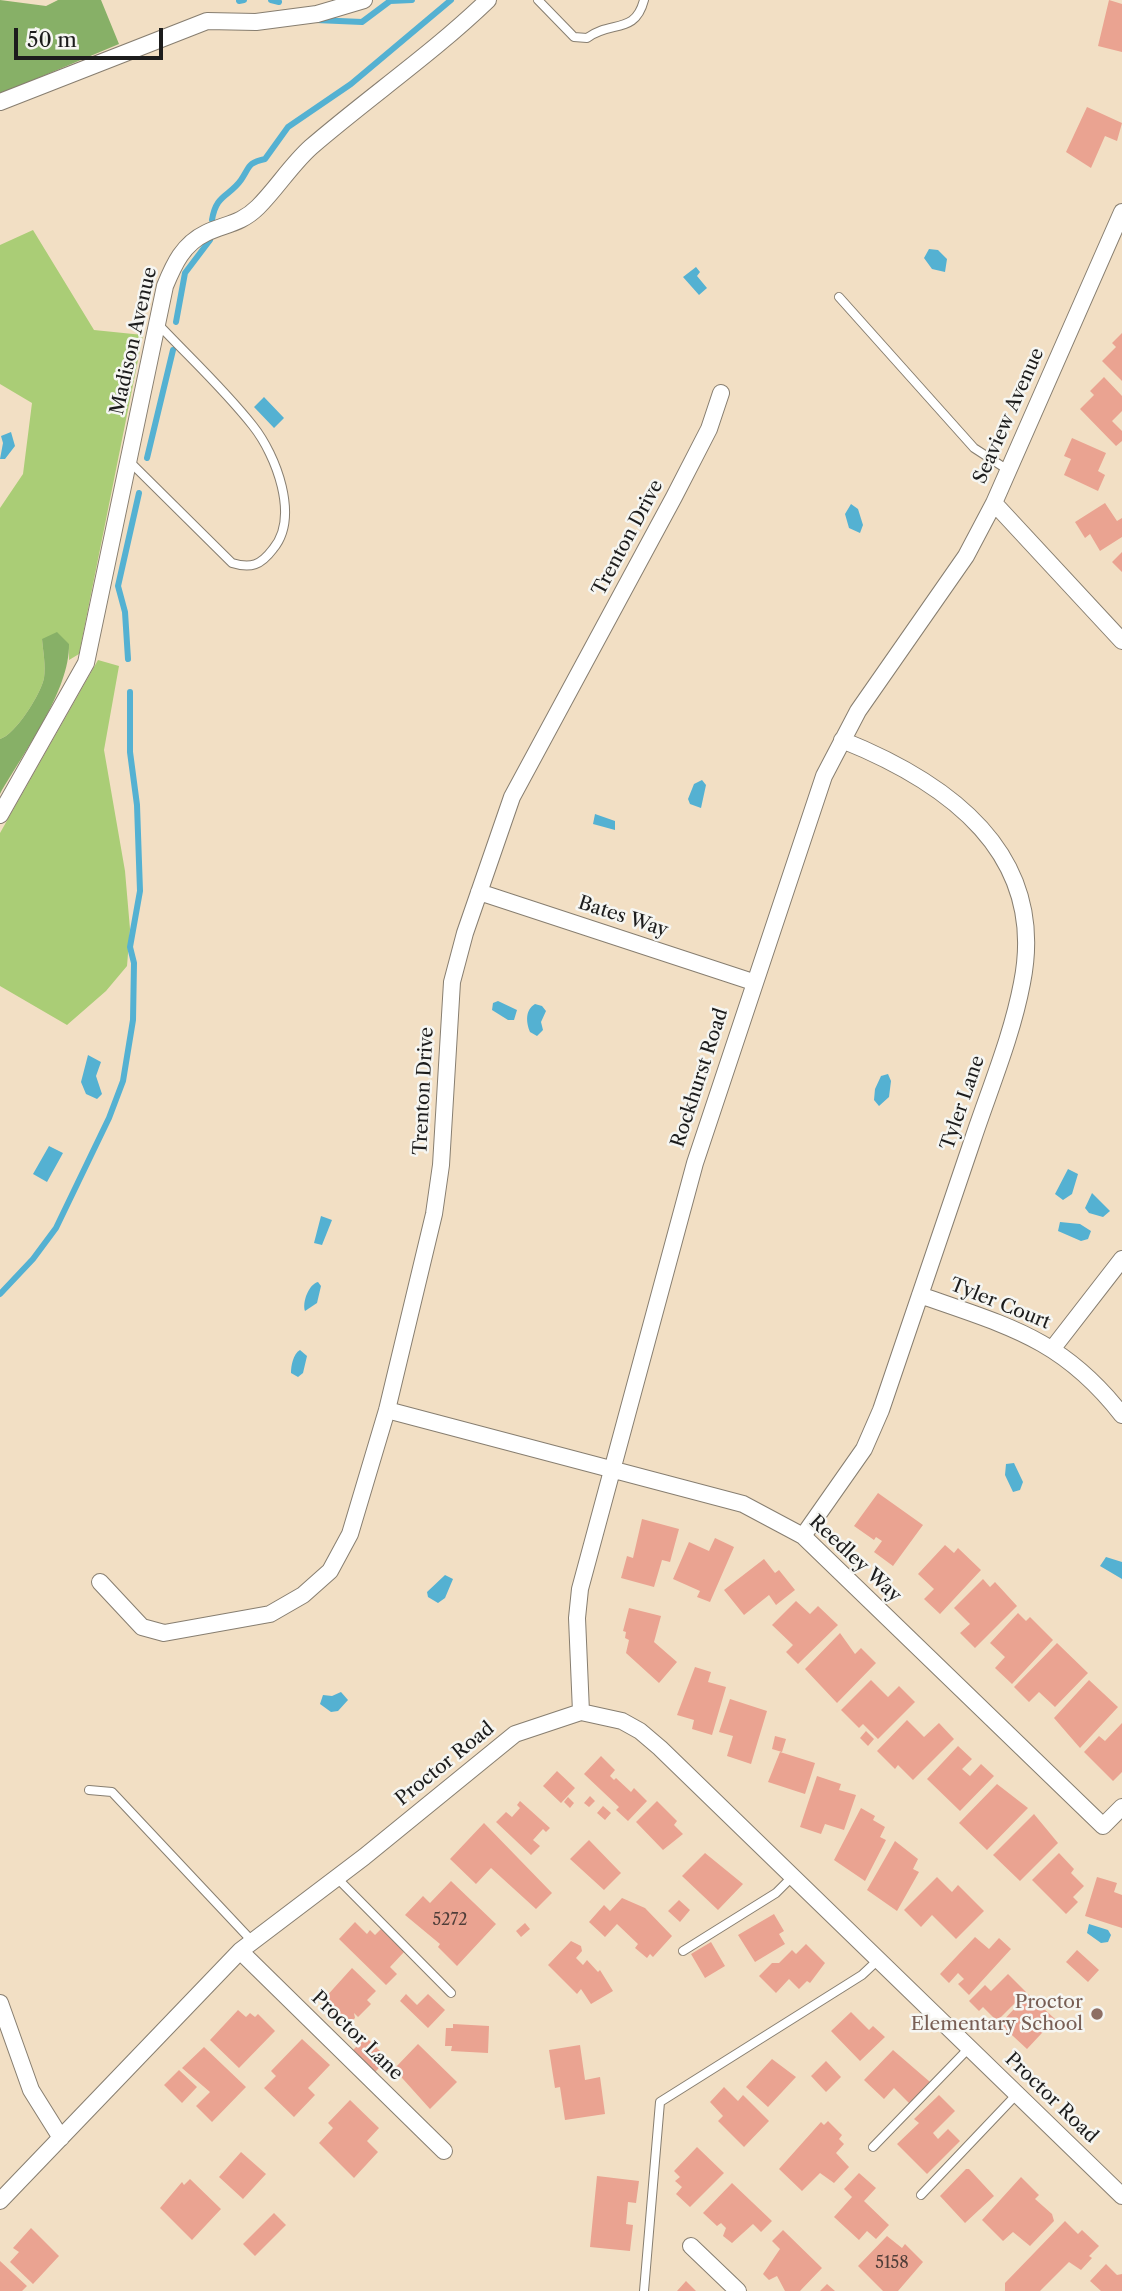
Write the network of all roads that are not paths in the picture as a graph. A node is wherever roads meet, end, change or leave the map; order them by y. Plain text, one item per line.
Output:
1 (364, 0) edge
2 (488, 0) edge
3 (538, 0) edge
4 (644, 0) edge
5 (0, 102) edge
6 (1122, 212) edge
7 (839, 297) dead end
8 (157, 323) junction
9 (721, 393) dead end
10 (129, 461) junction
11 (1008, 470) junction
12 (994, 503) junction
13 (1122, 641) edge
14 (842, 740) junction
15 (0, 814) edge
16 (480, 892) junction
17 (753, 982) junction
18 (1122, 1259) edge
19 (920, 1295) junction
20 (1053, 1348) junction
21 (387, 1410) junction
22 (1122, 1415) edge
23 (613, 1468) junction
24 (803, 1536) junction
25 (100, 1583) dead end
26 (581, 1712) junction
27 (89, 1790) dead end
28 (1122, 1807) edge
29 (793, 1876) junction
30 (337, 1878) junction
31 (246, 1946) junction
32 (683, 1951) dead end
33 (878, 1960) junction
34 (451, 1993) dead end
35 (0, 2003) edge
36 (969, 2048) junction
37 (1017, 2094) junction
38 (61, 2138) junction
39 (873, 2147) dead end
40 (444, 2151) dead end
41 (921, 2195) dead end
42 (1122, 2196) edge
43 (1, 2197) edge
44 (691, 2246) dead end
45 (644, 2291) edge
46 (738, 2291) edge

1 - 5 street
2 - 8 street, Madison Avenue
3 - 4 lane
6 - 11 street, Seaview Avenue
7 - 11 lane
8 - 10 street, Madison Avenue
8 - 10 lane
9 - 16 street, Trenton Drive
10 - 15 street, Madison Avenue
11 - 12 street, Seaview Avenue
12 - 13 street, Seaview Avenue
12 - 14 street, Rockhurst Road
14 - 17 street, Rockhurst Road
14 - 19 street, Tyler Lane
16 - 17 street, Bates Way
16 - 21 street, Trenton Drive
17 - 23 street, Rockhurst Road
18 - 20 street
19 - 20 street, Tyler Court
19 - 24 street, Tyler Lane
20 - 22 street, Tyler Court
21 - 23 street, Reedley Way
21 - 25 street, Trenton Drive
23 - 24 street, Reedley Way
23 - 26 street, Rockhurst Road
24 - 28 street, Reedley Way
26 - 29 street, Proctor Road
26 - 30 street, Proctor Road
27 - 31 lane
29 - 32 lane
29 - 33 street, Proctor Road
30 - 31 street, Proctor Road
30 - 34 lane
31 - 38 street, Proctor Road
31 - 40 street, Proctor Lane
33 - 36 street, Proctor Road
33 - 45 lane
35 - 38 street
36 - 37 street, Proctor Road
36 - 39 lane
37 - 41 lane
37 - 42 street, Proctor Road
38 - 43 street, Proctor Road
44 - 46 street

